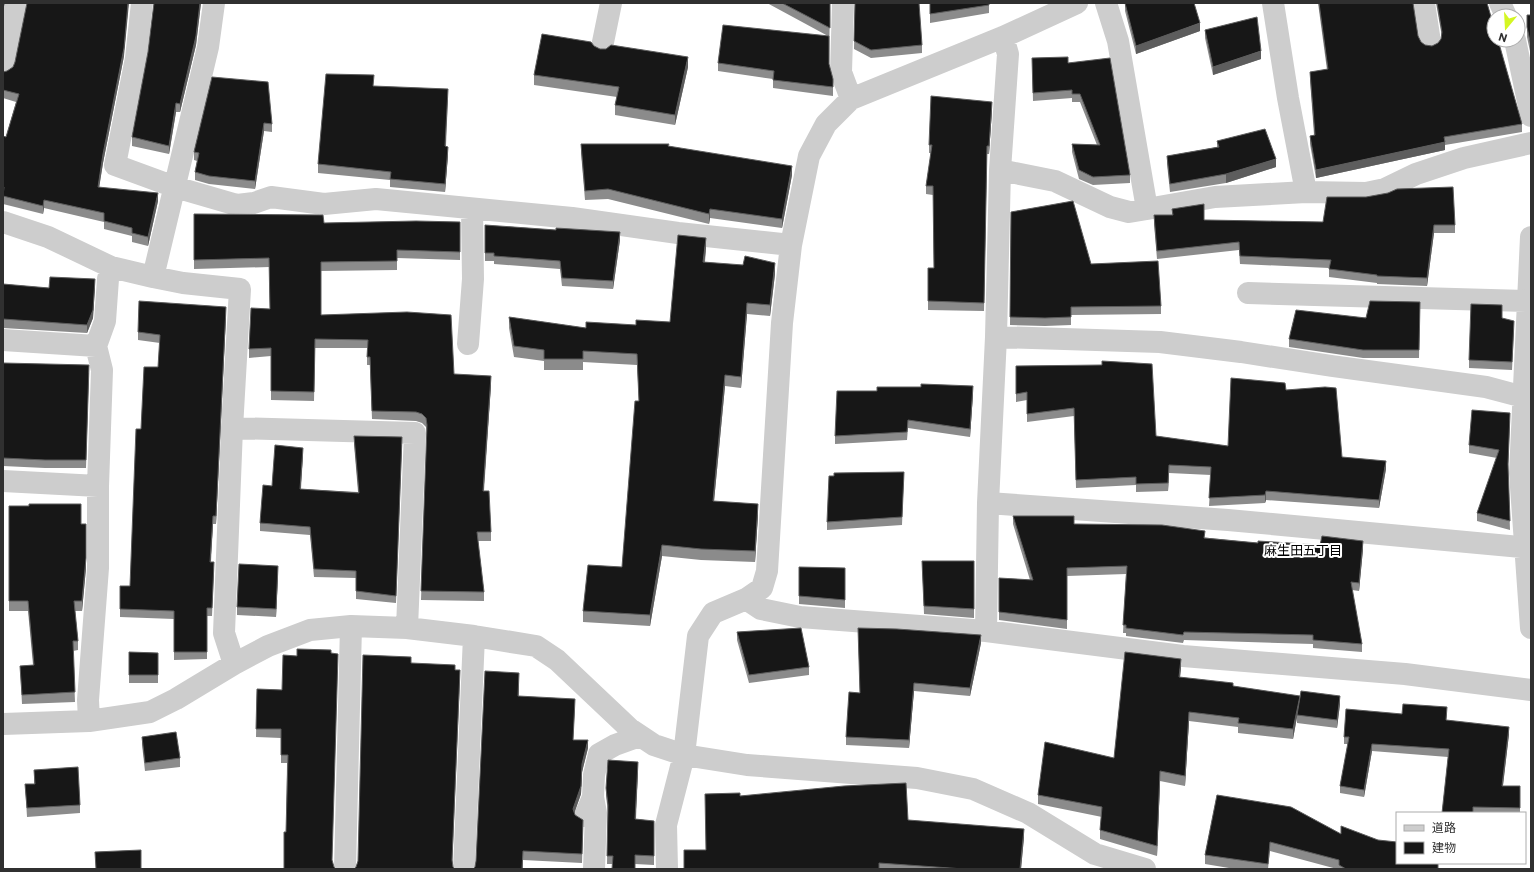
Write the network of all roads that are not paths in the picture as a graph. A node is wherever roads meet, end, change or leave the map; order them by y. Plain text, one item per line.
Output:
1 (16, 3) edge
2 (142, 3) edge
3 (214, 3) edge
4 (611, 3) edge
5 (843, 3) edge
6 (1076, 3) edge
7 (1106, 3) edge
8 (1273, 3) edge
9 (1424, 3) edge
10 (1053, 8) edge
11 (1003, 37) junction
12 (1430, 42) dead end
13 (602, 47) edge
14 (1517, 48) edge
15 (3, 68) edge
16 (852, 99) junction
17 (1531, 116) edge
18 (1531, 143) edge
19 (1000, 170) junction
20 (175, 187) junction
21 (1306, 192) junction
22 (472, 209) junction
23 (1147, 209) junction
24 (3, 222) edge
25 (1531, 238) edge
26 (791, 246) junction
27 (111, 267) junction
28 (153, 277) junction
29 (1248, 293) dead end
30 (1529, 294) edge
31 (996, 337) junction
32 (3, 340) edge
33 (468, 344) dead end
34 (96, 346) junction
35 (1527, 398) edge
36 (232, 428) junction
37 (3, 481) edge
38 (98, 486) junction
39 (988, 504) junction
40 (1529, 548) edge
41 (746, 599) junction
42 (351, 626) junction
43 (407, 628) junction
44 (1531, 628) edge
45 (986, 631) junction
46 (474, 636) junction
47 (234, 664) junction
48 (1531, 690) edge
49 (89, 721) junction
50 (3, 724) edge
51 (640, 736) junction
52 (684, 754) junction
53 (345, 869) edge
54 (464, 869) edge
55 (595, 869) edge
56 (667, 869) edge
57 (1145, 869) edge

1 - 15 street
2 - 20 street
3 - 20 street
4 - 13 street
5 - 16 street
6 - 10 street
7 - 23 street
8 - 21 street
9 - 12 street
10 - 11 street
11 - 16 street
11 - 19 street
14 - 17 street
16 - 26 street
18 - 21 street
19 - 23 street
19 - 31 street
20 - 22 street
20 - 28 street
21 - 23 street
22 - 26 street
22 - 33 street
24 - 27 street
25 - 30 street
26 - 41 street
27 - 28 street
27 - 34 street
28 - 36 street
29 - 30 street
30 - 35 street
31 - 35 street
31 - 39 street
32 - 34 street
34 - 38 street
35 - 40 street
36 - 43 street
36 - 47 street
37 - 38 street
38 - 49 street
39 - 40 street
39 - 45 street
40 - 44 street
41 - 45 street
41 - 52 street
42 - 43 street
42 - 47 street
42 - 53 street
43 - 46 street
45 - 48 street
46 - 51 street
46 - 54 street
47 - 49 street
49 - 50 street
51 - 52 street
51 - 55 street
52 - 56 street
52 - 57 street

